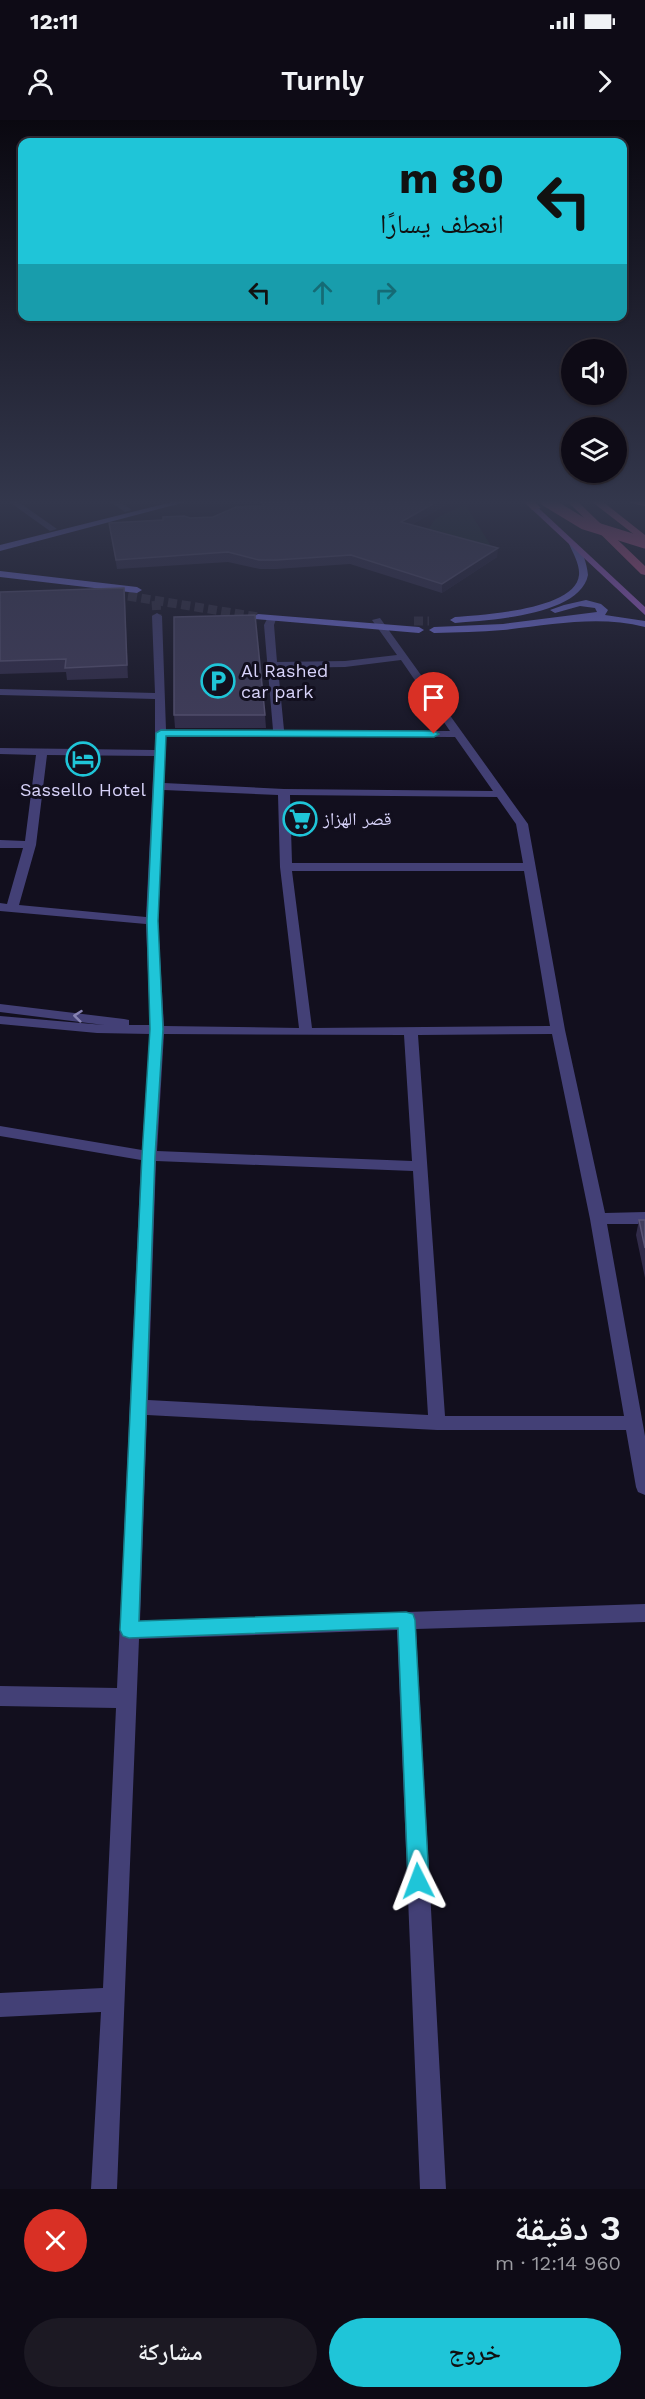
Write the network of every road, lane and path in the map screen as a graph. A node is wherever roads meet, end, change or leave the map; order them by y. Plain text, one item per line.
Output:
1 (566, 598) edge
2 (630, 598) edge
3 (645, 612) edge
4 (157, 615) tunnel mouth
5 (589, 616) junction
6 (477, 618) junction
7 (271, 619) junction
8 (379, 623) junction
9 (645, 624) edge
10 (417, 625) tunnel mouth
11 (403, 657) junction
12 (273, 665) junction
13 (0, 692) edge
14 (160, 696) junction
15 (161, 733) junction
16 (279, 734) junction
17 (457, 734) junction
18 (0, 751) edge
19 (42, 753) junction
20 (158, 753) junction
21 (158, 786) junction
22 (284, 792) junction
23 (500, 794) junction
24 (0, 844) edge
25 (30, 845) junction
26 (286, 867) junction
27 (528, 867) junction
28 (6, 907) edge
29 (152, 921) junction
30 (0, 1008) edge
31 (0, 1020) edge
32 (157, 1029) junction
33 (558, 1029) junction
34 (411, 1031) junction
35 (306, 1032) junction
36 (0, 1131) edge
37 (149, 1156) junction
38 (420, 1166) junction
39 (645, 1218) edge
40 (598, 1219) junction
41 (138, 1407) junction
42 (437, 1423) junction
43 (633, 1423) junction
44 (645, 1486) edge
45 (645, 1613) edge
46 (406, 1620) junction
47 (129, 1630) junction
48 (0, 1696) edge
49 (126, 1698) junction
50 (114, 1999) junction
51 (0, 2005) edge
52 (104, 2189) edge
53 (433, 2189) edge

1 - 6 main road
2 - 3 main road
4 - 14 street
5 - 6 main road
5 - 6 main road
5 - 9 main road
7 - 8 main road
7 - 8 main road
7 - 12 street
8 - 10 main road
8 - 11 street
11 - 12 street
11 - 17 street
12 - 16 street
13 - 14 street
14 - 15 street
15 - 16 street
15 - 20 street
16 - 17 street
17 - 23 street
18 - 19 street
19 - 20 street
19 - 25 street
20 - 21 street
21 - 22 street
21 - 29 street
22 - 23 street
22 - 26 street
23 - 27 street
24 - 25 street
25 - 28 street
26 - 27 street
26 - 35 street
27 - 33 street
28 - 29 street
29 - 32 street
32 -> 30 street
31 - 32 street
32 - 35 street
32 - 37 street
33 - 34 street
33 - 40 street
34 - 35 street
34 - 38 street
36 - 37 street
37 - 38 street
37 - 41 street
38 - 42 street
39 - 40 street
40 - 43 street
41 - 42 street
41 - 47 street
42 - 43 street
43 - 44 street
45 - 46 street
46 - 47 street
46 - 53 street
47 - 49 street
48 - 49 street
49 - 50 street
50 - 51 street
50 - 52 street

